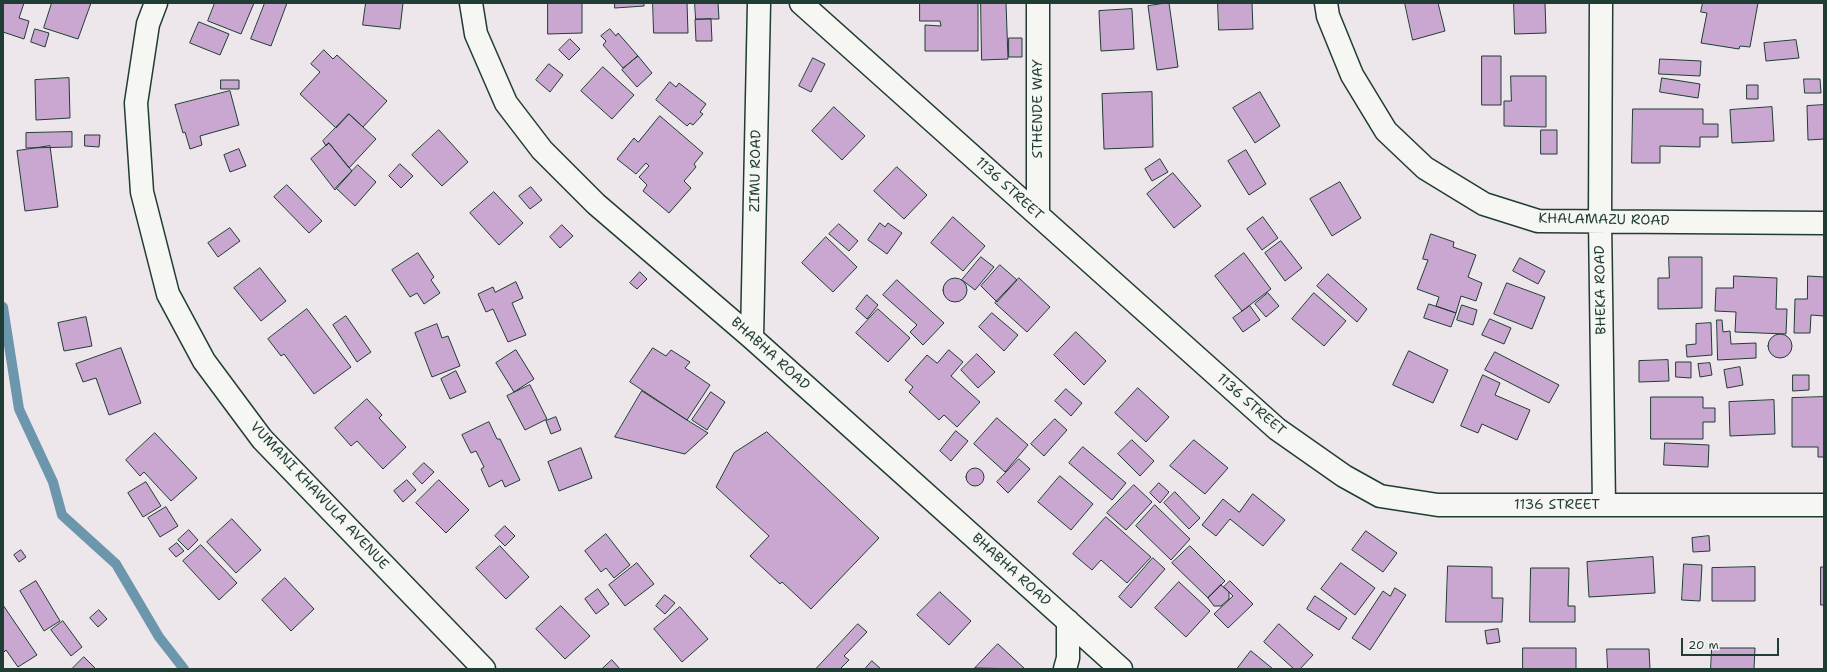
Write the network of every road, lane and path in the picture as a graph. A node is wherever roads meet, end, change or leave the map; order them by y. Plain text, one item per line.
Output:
1 (156, 3) edge
2 (471, 3) edge
3 (759, 3) edge
4 (801, 3) edge
5 (1038, 3) edge
6 (1326, 3) edge
7 (1601, 3) edge
8 (1038, 215) junction
9 (1600, 220) junction
10 (1824, 223) edge
11 (752, 338) junction
12 (1824, 504) edge
13 (1604, 505) junction
14 (1068, 621) junction
15 (484, 669) edge
16 (1065, 669) edge
17 (1121, 669) edge

1 - 15 street, VUMANI KHAWULA AVENUE
2 - 11 street, BHABHA ROAD
3 - 11 street, ZIMU ROAD
4 - 8 street, 1136 STREET
5 - 8 street, STHENDE WAY
6 - 9 street, KHALAMAZU ROAD
7 - 9 street, BHEKA ROAD
8 - 13 street, 1136 STREET
9 - 10 street, KHALAMAZU ROAD
9 - 13 street, BHEKA ROAD
11 - 14 street, BHABHA ROAD
12 - 13 street, 1136 STREET
14 - 16 street
14 - 17 street, BHABHA ROAD

